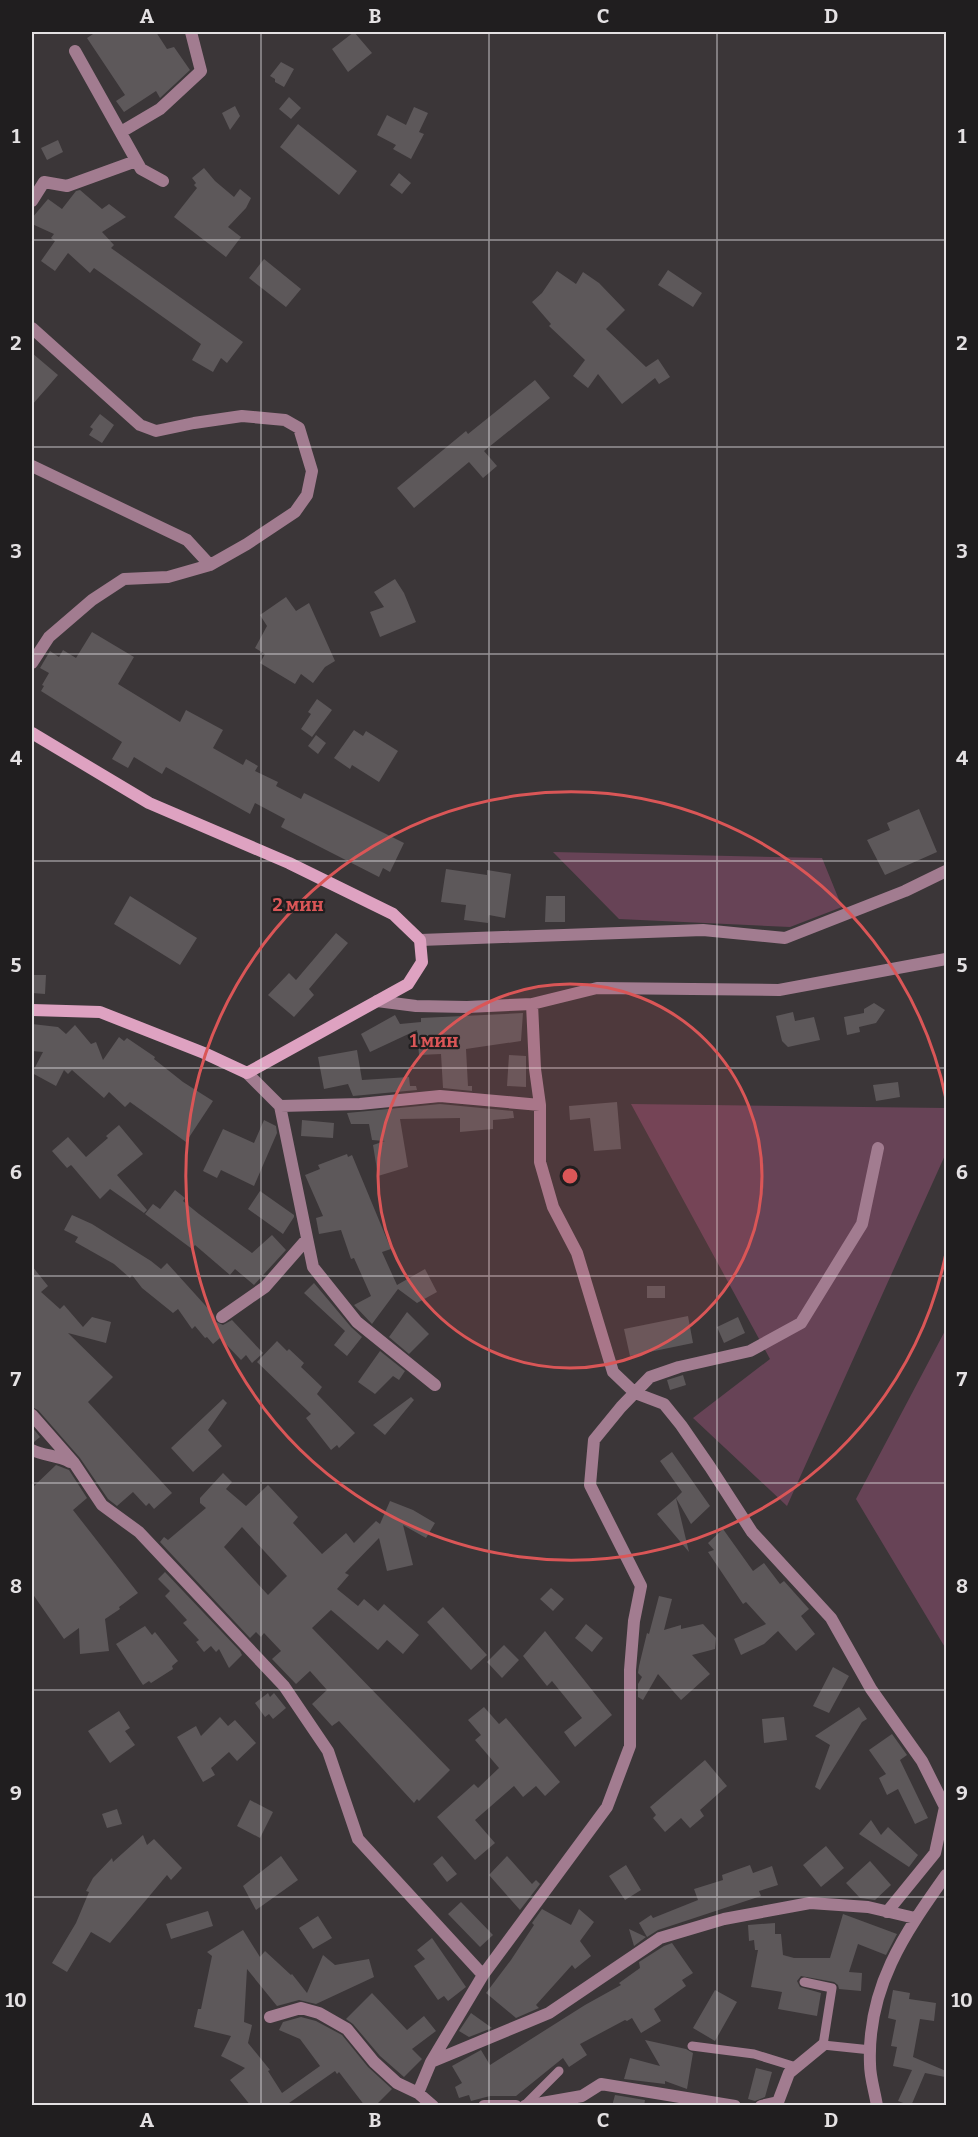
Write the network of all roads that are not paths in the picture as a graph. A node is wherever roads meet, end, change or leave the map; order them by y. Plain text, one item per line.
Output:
1 (191, 32) edge
2 (75, 51) dead end
3 (121, 132) junction
4 (136, 161) junction
5 (163, 181) dead end
6 (32, 201) edge
7 (32, 328) edge
8 (32, 466) edge
9 (210, 565) junction
10 (32, 663) edge
11 (32, 733) edge
12 (946, 872) edge
13 (420, 940) junction
14 (946, 959) edge
15 (377, 1002) junction
16 (532, 1004) junction
17 (32, 1010) edge
18 (247, 1073) junction
19 (280, 1106) junction
20 (540, 1106) junction
21 (878, 1148) dead end
22 (307, 1239) junction
23 (222, 1317) dead end
24 (435, 1385) dead end
25 (635, 1393) junction
26 (32, 1416) edge
27 (32, 1450) edge
28 (74, 1464) junction
29 (943, 1829) edge
30 (946, 1875) edge
31 (887, 1912) junction
32 (915, 1918) junction
33 (483, 1974) junction
34 (804, 1982) dead end
35 (270, 2017) dead end
36 (824, 2045) junction
37 (692, 2046) dead end
38 (871, 2050) junction
39 (431, 2062) junction
40 (796, 2067) junction
41 (559, 2070) dead end
42 (418, 2093) junction
43 (433, 2106) edge
44 (484, 2106) edge
45 (516, 2106) edge
46 (525, 2106) edge
47 (735, 2106) edge
48 (761, 2106) edge
49 (877, 2106) edge

1 - 3 street
2 - 3 street
3 - 4 street
4 - 5 street
4 - 6 street
7 - 9 street
8 - 9 street
9 - 10 street
11 - 13 street
12 - 13 street
13 - 15 street
14 - 16 street
15 - 16 street
15 - 18 street
16 - 20 street
17 - 18 street
18 - 19 street
19 - 20 street
19 - 22 street
20 - 25 street
21 - 25 street
22 - 23 street
22 - 24 street
25 - 29 street
25 - 33 street
26 - 28 street
27 - 28 street
28 - 33 street
29 - 31 street
30 - 32 street
31 - 32 street
31 - 39 street
32 - 38 street
33 - 39 street
34 - 36 lane
35 - 42 street
36 - 38 lane
36 - 40 street
37 - 40 lane
38 - 49 street
39 - 42 street
40 - 48 street
41 - 46 lane
42 - 43 street
44 - 45 street
46 - 47 street

